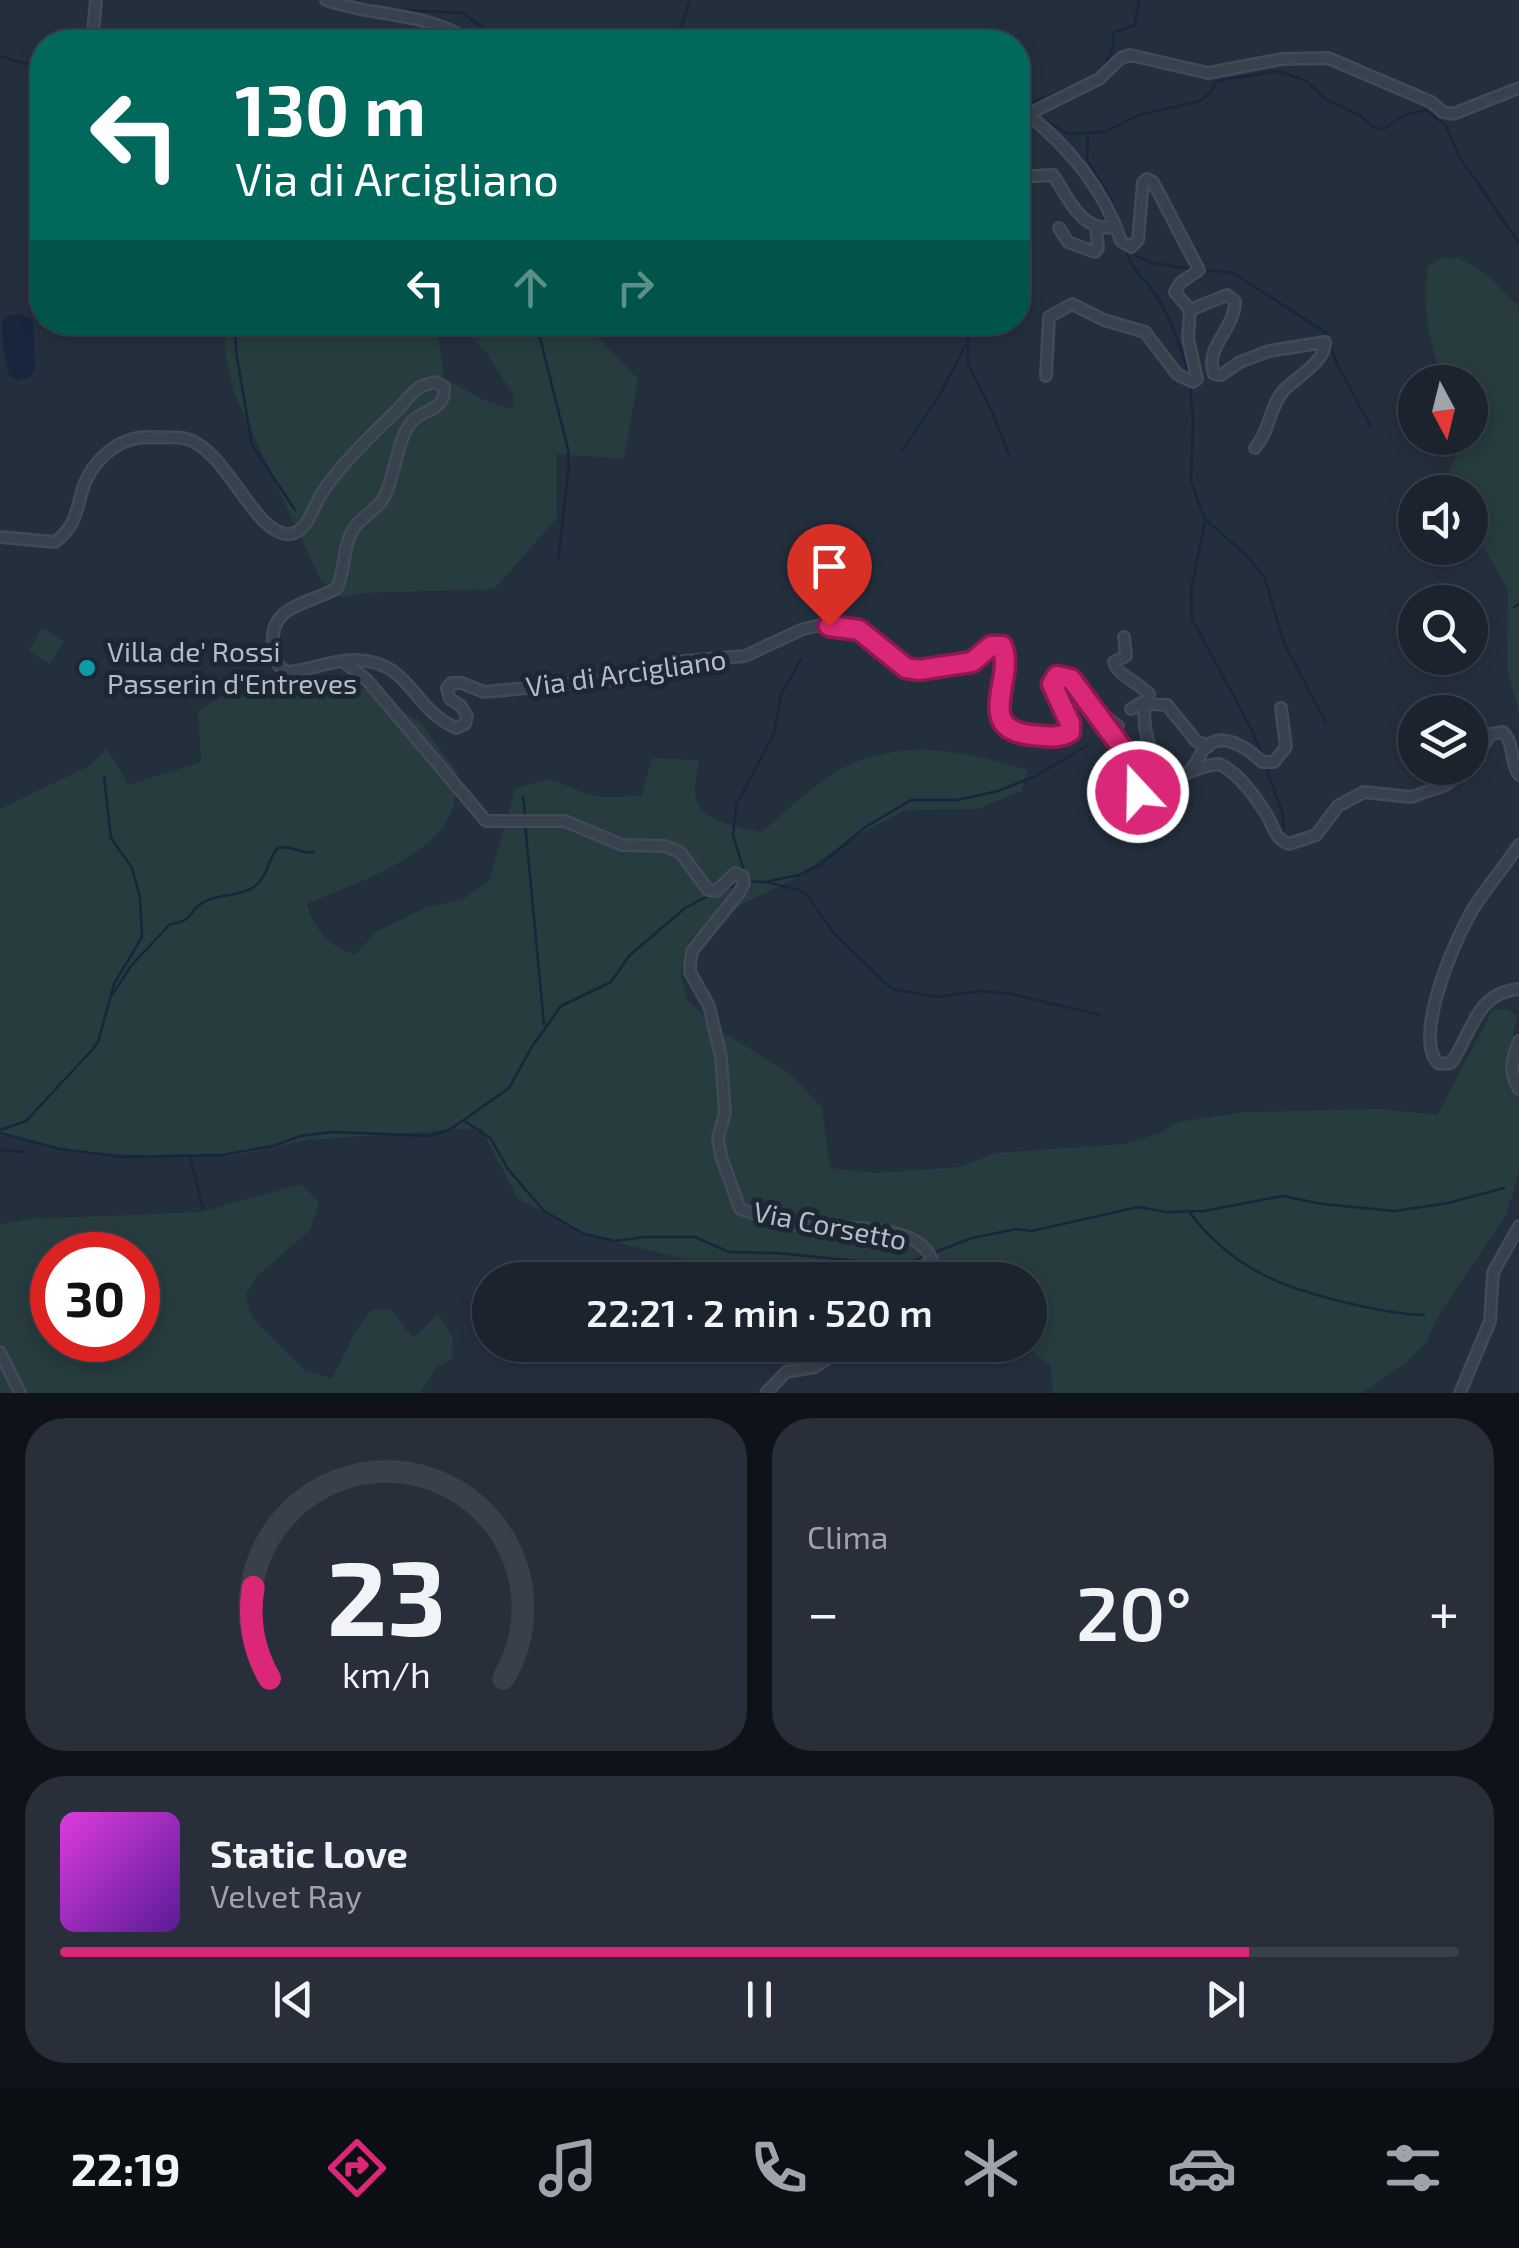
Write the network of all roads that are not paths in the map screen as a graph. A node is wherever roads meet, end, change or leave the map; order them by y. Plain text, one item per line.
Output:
1 (96, 0) edge
2 (326, 0) edge
3 (93, 30) edge
4 (450, 30) edge
5 (1519, 88) edge
6 (1030, 113) edge
7 (1030, 116) edge
8 (1030, 177) edge
9 (1116, 227) junction
10 (1058, 228) dead end
11 (1096, 228) junction
12 (1190, 310) junction
13 (1046, 376) dead end
14 (1256, 448) dead end
15 (0, 537) edge
16 (1124, 636) dead end
17 (342, 660) junction
18 (1086, 701) junction
19 (1148, 703) junction
20 (1282, 708) dead end
21 (1131, 709) dead end
22 (1118, 726) dead end
23 (1488, 737) edge
24 (1209, 746) junction
25 (1519, 775) edge
26 (1184, 777) junction
27 (1446, 785) edge
28 (1160, 787) junction
29 (1519, 845) edge
30 (1519, 989) edge
31 (1519, 1042) edge
32 (1519, 1088) edge
33 (1519, 1226) edge
34 (929, 1262) edge
35 (0, 1352) edge
36 (824, 1362) edge
37 (20, 1393) edge
38 (766, 1393) edge
39 (1460, 1393) edge

1 - 3 street
2 - 4 street
5 - 6 street
7 - 9 street
8 - 11 street
9 - 11 street
9 - 12 street
10 - 11 street
12 - 13 street
12 - 14 street
15 - 17 street, Via di Arcigliano
16 - 19 street
17 - 18 street, Via di Arcigliano
17 - 34 street, Via Corsetto
18 - 22 street
18 - 28 street, Via di Arcigliano
19 - 21 street
19 - 24 street
19 - 28 street
20 - 24 street
23 - 25 street
24 - 26 street
26 - 27 street
26 - 28 street
29 - 30 street
31 - 32 street
33 - 39 street
35 - 37 street
36 - 38 street

